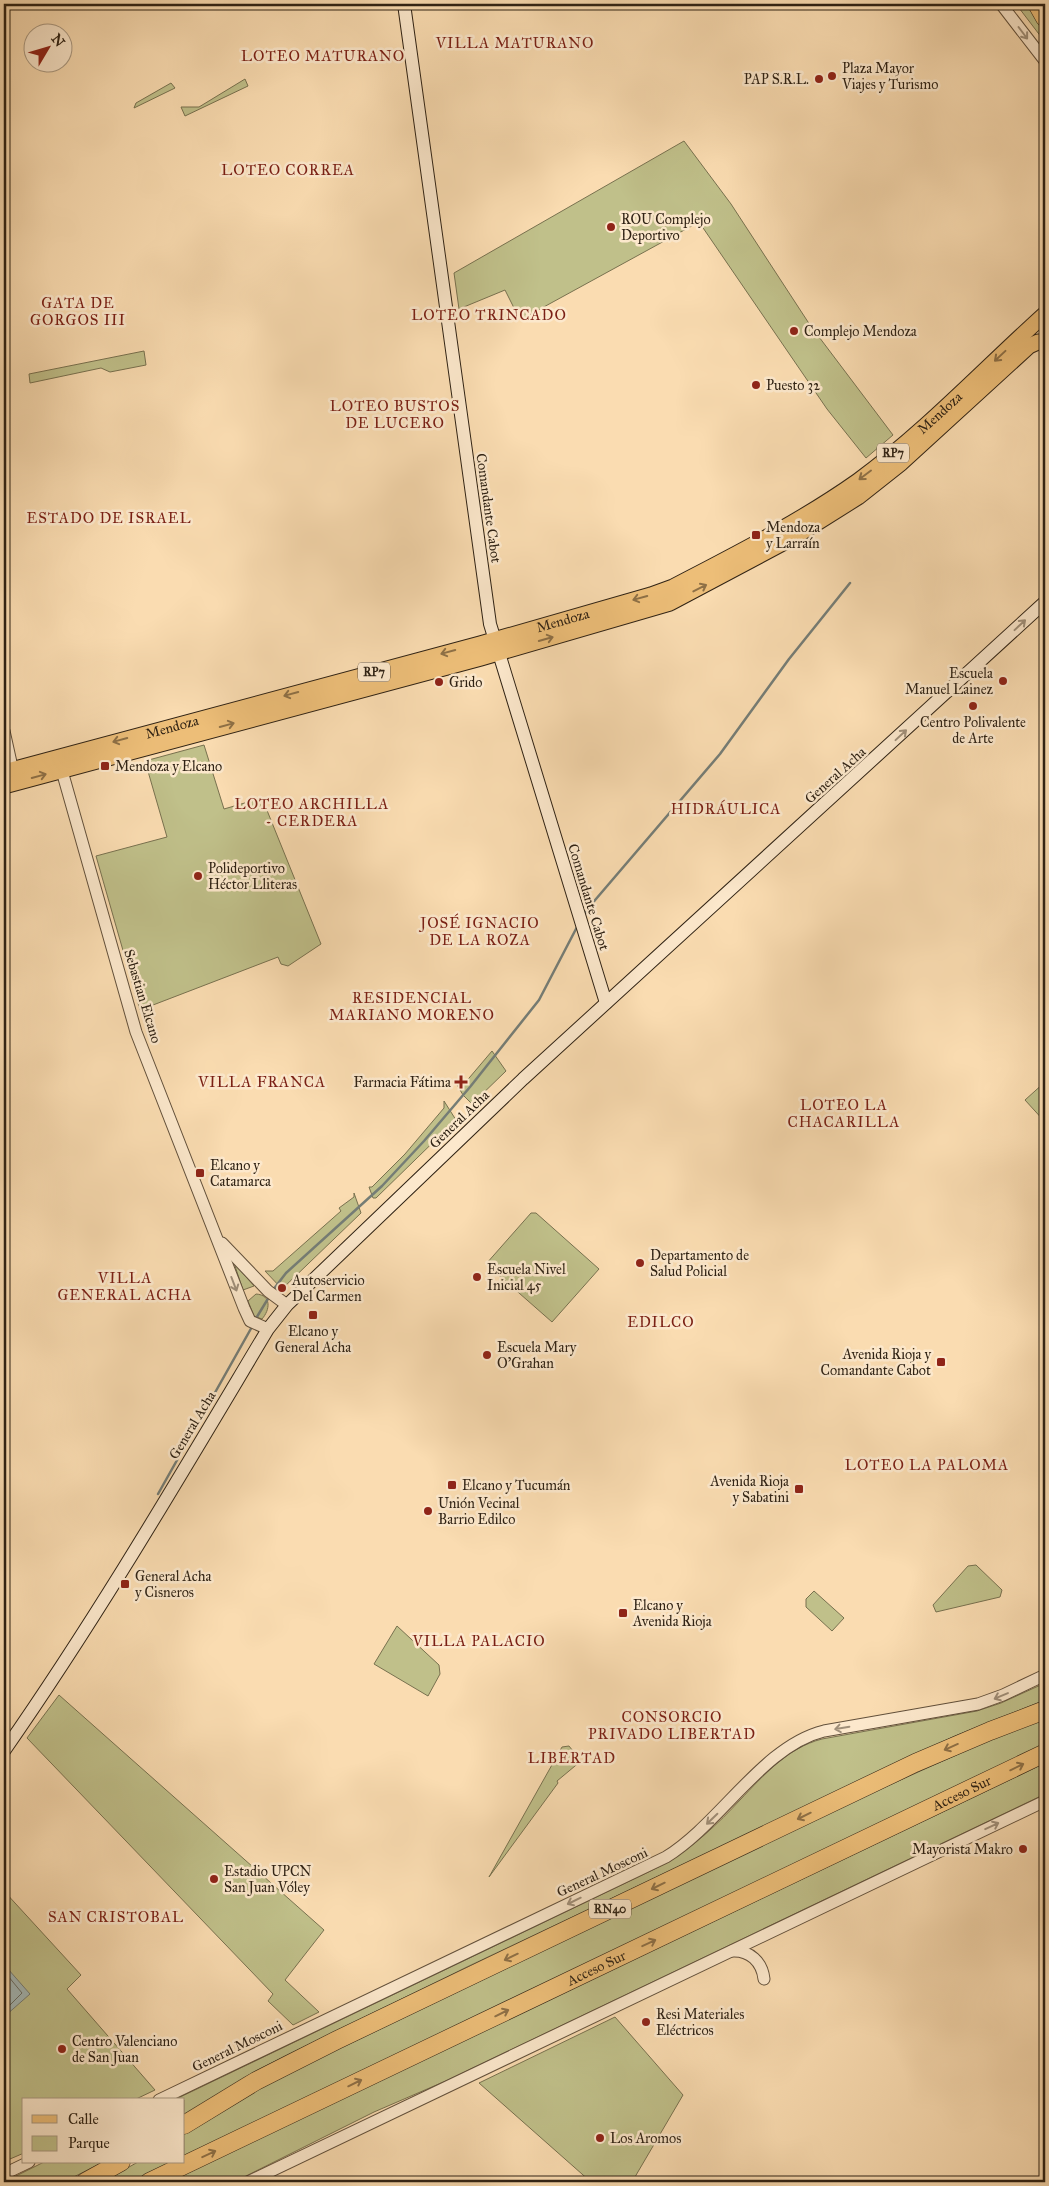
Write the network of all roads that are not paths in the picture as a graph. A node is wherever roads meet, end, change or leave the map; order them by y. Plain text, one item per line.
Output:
1 (404, 4) edge
2 (1001, 4) edge
3 (1037, 4) edge
4 (1045, 18) edge
5 (1045, 62) edge
6 (1040, 318) edge
7 (1045, 336) edge
8 (1045, 342) edge
9 (1045, 602) edge
10 (497, 646) junction
11 (4, 731) edge
12 (60, 763) junction
13 (9, 777) edge
14 (606, 1003) junction
15 (217, 1238) junction
16 (287, 1305) junction
17 (268, 1329) junction
18 (1045, 1675) edge
19 (1045, 1710) edge
20 (4, 1751) edge
21 (1043, 1754) edge
22 (1045, 1801) edge
23 (732, 1951) junction
24 (764, 1979) dead end
25 (163, 2098) edge
26 (185, 2124) edge
27 (24, 2164) edge
28 (117, 2164) edge
29 (4, 2174) edge
30 (85, 2182) edge
31 (149, 2182) edge
32 (248, 2182) edge

1 - 10 main road, Comandante Cabot
2 -> 5 street
3 - 4 highway
6 - 7 main road
6 -> 10 main road, Mendoza / RP7
10 -> 8 main road, Mendoza / RP7
14 -> 9 main road, General Acha
10 - 12 main road, Mendoza / RP7
10 - 14 main road, Comandante Cabot
11 - 13 street
12 - 13 main road, Mendoza / RP7
12 - 15 street, Sebastian Elcano
14 - 16 main road, General Acha
15 - 16 street, Sebastian Elcano
15 -> 17 street, Sebastian Elcano
16 - 17 main road, General Acha
17 - 20 main road, General Acha
18 -> 25 street, General Mosconi
19 -> 26 highway, RN40
31 -> 21 highway, Acceso Sur
23 -> 22 street
23 - 24 street
23 - 32 street
27 - 29 street
28 - 30 highway

